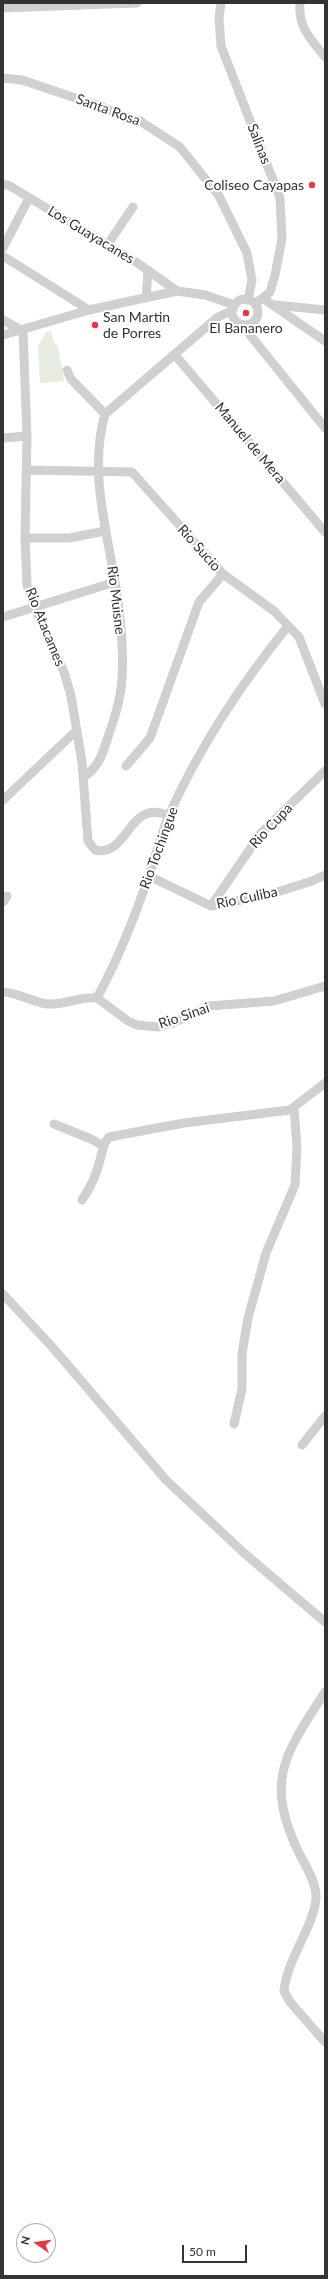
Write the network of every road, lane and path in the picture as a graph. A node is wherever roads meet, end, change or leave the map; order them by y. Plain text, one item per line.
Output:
1 (138, 3) edge
2 (221, 3) edge
3 (300, 3) edge
4 (3, 8) edge
5 (325, 57) edge
6 (3, 78) edge
7 (3, 184) edge
8 (28, 198) junction
9 (133, 207) dead end
10 (108, 244) junction
11 (3, 248) edge
12 (3, 256) edge
13 (148, 270) junction
14 (177, 291) junction
15 (146, 298) junction
16 (264, 299) junction
17 (252, 302) junction
18 (273, 305) junction
19 (234, 308) junction
20 (88, 310) junction
21 (325, 310) edge
22 (3, 320) edge
23 (242, 325) junction
24 (23, 330) junction
25 (3, 334) edge
26 (325, 341) edge
27 (175, 354) junction
28 (67, 370) dead end
29 (105, 414) junction
30 (325, 428) edge
31 (27, 436) junction
32 (3, 438) edge
33 (27, 470) junction
34 (99, 470) junction
35 (105, 531) junction
36 (325, 532) edge
37 (25, 538) junction
38 (223, 574) junction
39 (115, 582) junction
40 (34, 607) junction
41 (3, 617) edge
42 (288, 626) junction
43 (325, 704) edge
44 (77, 730) junction
45 (126, 766) dead end
46 (325, 771) edge
47 (83, 776) junction
48 (3, 800) edge
49 (169, 816) junction
50 (325, 874) edge
51 (149, 876) junction
52 (211, 906) junction
53 (325, 986) edge
54 (3, 992) edge
55 (97, 998) junction
56 (325, 1083) edge
57 (294, 1108) junction
58 (54, 1124) dead end
59 (102, 1145) junction
60 (82, 1200) dead end
61 (3, 1294) edge
62 (325, 1416) edge
63 (234, 1424) dead end
64 (302, 1445) dead end
65 (325, 1622) edge
66 (325, 1692) edge
67 (325, 2042) edge

1 - 4 street
2 - 16 street, Salinas
3 - 5 street
6 - 17 street, Santa Rosa
7 - 8 street, Los Guayacanes
8 - 10 street, Los Guayacanes
8 - 11 street
9 - 10 street
10 - 13 street, Los Guayacanes
12 - 20 street
13 - 14 street, Los Guayacanes
13 - 15 street
14 - 15 street
14 - 19 street
15 - 20 street
16 - 17 street
16 - 18 street
17 - 19 street
17 - 23 street
18 - 21 street
18 - 26 street
19 - 23 street
19 - 27 street
20 - 24 street
22 - 24 street
23 - 30 street
24 - 25 street
24 - 31 street, Rio Atacames
27 - 29 street
27 - 36 street, Manuel de Mera
28 - 29 street
29 - 34 street, Rio Muisne
31 - 32 street
31 - 33 street, Rio Atacames
33 - 34 street, Rio Sucio
33 - 37 street, Rio Atacames
34 - 35 street, Rio Muisne
34 - 38 street, Rio Sucio
35 - 37 street
35 - 39 street, Rio Muisne
37 - 40 street, Rio Atacames
38 - 42 street, Rio Sucio
38 - 45 street
39 - 40 street
39 - 47 street, Rio Muisne
40 - 41 street
40 - 44 street, Rio Atacames
42 - 43 street, Rio Sucio
42 - 49 street, Rio Tochingue
44 - 47 street, Rio Atacames
44 - 48 street
46 - 52 street, Rio Cupa
47 - 49 street, Rio Atacames
49 - 51 street, Rio Tochingue
50 - 52 street, Rio Culiba
51 - 52 street, Rio Culiba
51 - 55 street, Rio Tochingue
53 - 55 street, Rio Sinai
54 - 55 street
56 - 57 street
57 - 59 street
57 - 63 street
58 - 59 street
59 - 60 street
61 - 65 street
62 - 64 street
66 - 67 street

